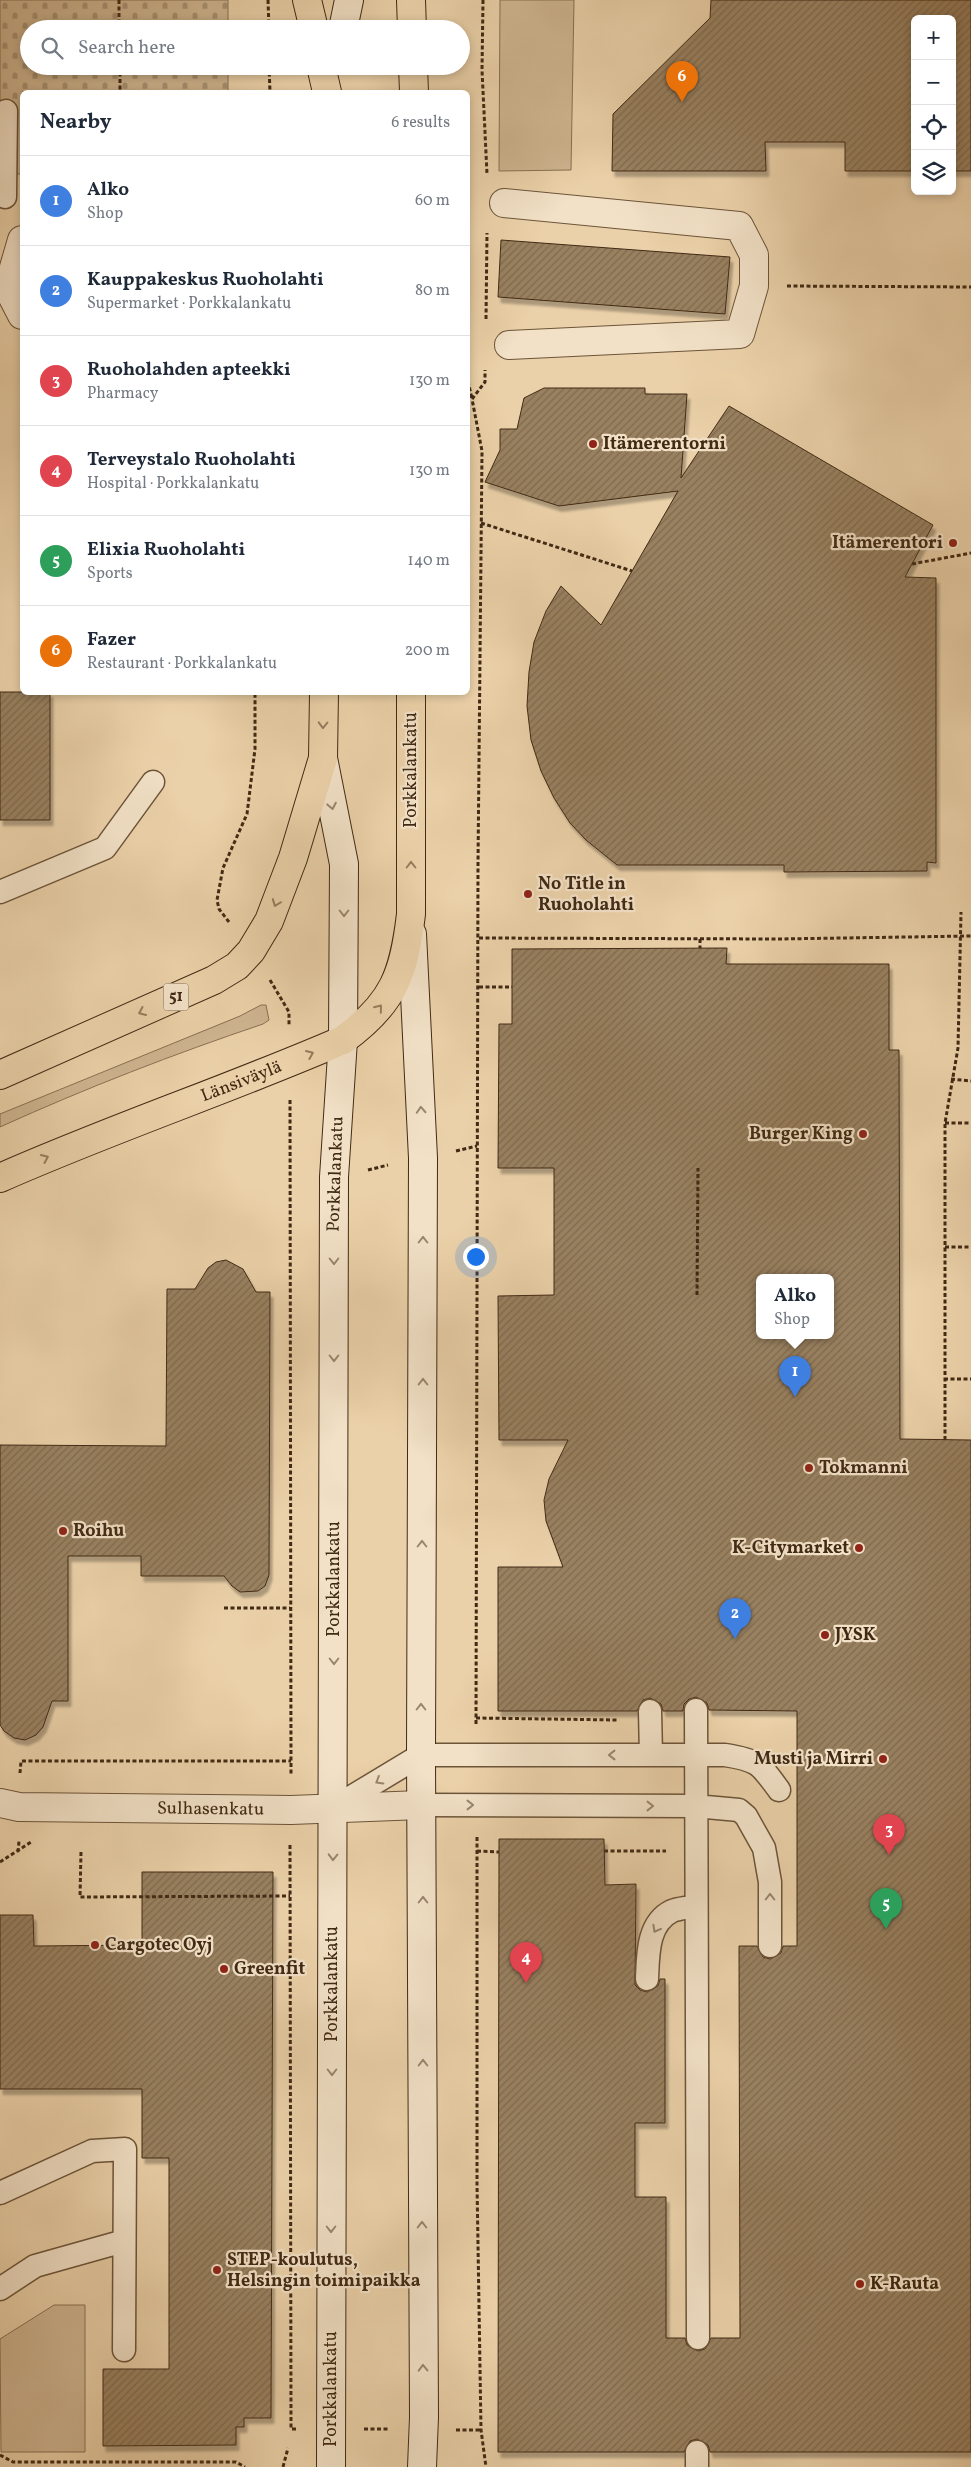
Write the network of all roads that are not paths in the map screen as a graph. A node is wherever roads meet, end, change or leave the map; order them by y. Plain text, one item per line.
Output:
1 (308, 0) edge
2 (349, 0) edge
3 (411, 0) edge
4 (312, 20) edge
5 (345, 20) edge
6 (412, 20) edge
7 (324, 75) edge
8 (334, 75) edge
9 (413, 75) edge
10 (328, 90) edge
11 (330, 90) edge
12 (414, 90) edge
13 (6, 111) dead end
14 (6, 197) dead end
15 (504, 203) dead end
16 (20, 247) edge
17 (20, 311) edge
18 (509, 346) dead end
19 (324, 695) edge
20 (410, 695) edge
21 (322, 758) junction
22 (153, 782) dead end
23 (0, 892) edge
24 (411, 914) junction
25 (343, 1040) junction
26 (0, 1075) edge
27 (0, 1178) edge
28 (696, 1710) dead end
29 (650, 1715) road end
30 (421, 1755) junction
31 (651, 1755) junction
32 (695, 1755) junction
33 (779, 1790) dead end
34 (10, 1805) edge
35 (421, 1805) junction
36 (695, 1806) junction
37 (334, 1808) junction
38 (695, 1906) junction
39 (770, 1946) dead end
40 (647, 1979) dead end
41 (0, 2193) edge
42 (124, 2241) junction
43 (0, 2289) edge
44 (698, 2338) dead end
45 (124, 2350) dead end
46 (331, 2467) edge
47 (422, 2467) edge

1 - 4 main road
2 - 5 main road
3 - 6 main road
7 - 10 main road
8 - 11 main road
9 - 12 main road
13 - 14 lane
15 - 18 main road
16 - 17 main road
19 -> 21 main road, Porkkalankatu / 51
24 -> 20 main road, Porkkalankatu
21 -> 25 main road, Porkkalankatu
21 -> 26 main road, 51
22 - 23 lane
25 -> 24 main road, Länsiväylä
30 -> 24 main road, Porkkalankatu
27 -> 25 main road, Länsiväylä
25 -> 37 main road, Porkkalankatu
28 - 32 lane
29 - 31 lane
31 -> 30 lane
30 - 35 main road, Porkkalankatu
30 -> 37 lane
31 - 32 lane
32 - 33 lane
32 - 36 lane
34 - 37 main road, Sulhasenkatu
35 -> 36 lane
35 - 37 main road, Sulhasenkatu
47 -> 35 main road, Porkkalankatu
36 - 38 lane
39 -> 36 lane
37 -> 46 main road, Porkkalankatu
38 -> 40 lane
38 - 44 lane
41 - 42 lane
42 - 43 lane
42 - 45 lane

